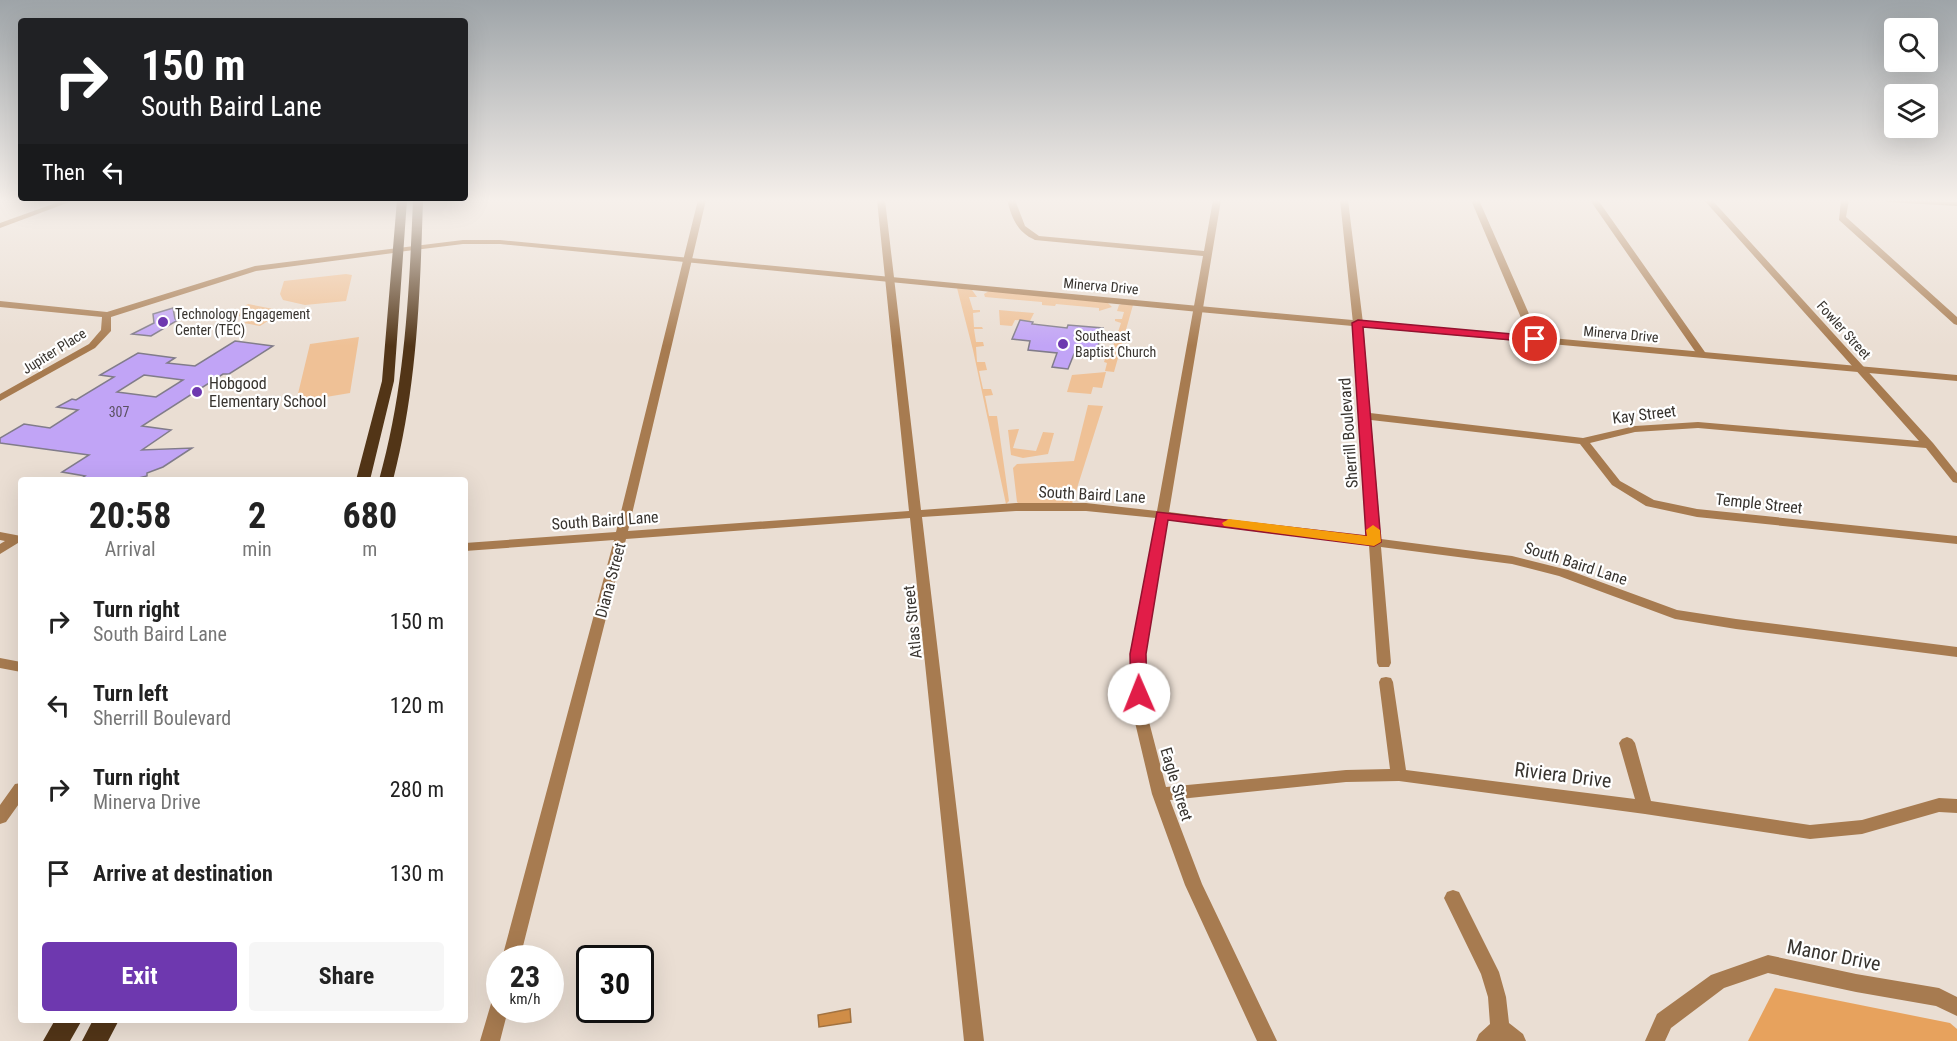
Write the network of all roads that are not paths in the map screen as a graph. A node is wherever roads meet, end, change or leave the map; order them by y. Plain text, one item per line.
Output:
1 (407, 249) edge
2 (416, 249) edge
3 (565, 249) edge
4 (690, 249) edge
5 (887, 249) edge
6 (1147, 249) edge
7 (1209, 249) edge
8 (1350, 249) edge
9 (1496, 249) edge
10 (1628, 249) edge
11 (1752, 249) edge
12 (1876, 249) edge
13 (398, 250) junction
14 (1208, 254) junction
15 (687, 261) junction
16 (891, 280) junction
17 (0, 304) edge
18 (1199, 309) junction
19 (107, 315) junction
20 (1957, 322) edge
21 (1358, 323) junction
22 (1535, 339) junction
23 (1702, 355) junction
24 (1861, 369) junction
25 (1957, 378) edge
26 (0, 398) edge
27 (1365, 416) junction
28 (1583, 441) junction
29 (1929, 445) junction
30 (364, 477) edge
31 (387, 477) edge
32 (1957, 480) edge
33 (916, 514) junction
34 (1162, 515) junction
35 (621, 535) junction
36 (0, 536) edge
37 (18, 539) edge
38 (18, 540) edge
39 (1957, 540) edge
40 (1374, 542) junction
41 (468, 547) edge
42 (0, 550) edge
43 (1957, 652) edge
44 (0, 663) edge
45 (1384, 663) dead end
46 (18, 666) edge
47 (1386, 682) dead end
48 (1627, 743) dead end
49 (1398, 775) junction
50 (18, 793) edge
51 (1160, 794) junction
52 (1957, 806) edge
53 (1646, 807) junction
54 (0, 817) edge
55 (1453, 898) dead end
56 (514, 945) edge
57 (1957, 1007) edge
58 (68, 1023) edge
59 (105, 1023) edge
60 (495, 1023) edge
61 (1493, 1035) edge
62 (56, 1041) edge
63 (94, 1041) edge
64 (490, 1041) edge
65 (974, 1041) edge
66 (1267, 1041) edge
67 (1516, 1041) edge
68 (1654, 1041) edge

1 - 13 street, Minerva Drive
2 - 31 main road
3 - 15 street, Minerva Drive
4 - 15 street, Diana Street
5 - 16 street, Atlas Street
6 - 14 street
7 - 14 street, Eagle Street
8 - 21 street, Sherrill Boulevard
9 - 22 street
10 - 23 street
11 - 24 street, Fowler Street
12 - 20 street
13 - 19 street, Minerva Drive
13 - 30 main road
14 - 18 street, Eagle Street
15 - 16 street, Minerva Drive
15 - 35 street, Diana Street
16 - 18 street, Minerva Drive
16 - 33 street, Atlas Street
17 - 19 street, Jupiter Place
18 - 21 street, Minerva Drive
18 - 34 street, Eagle Street
19 - 26 street, Jupiter Place
21 - 22 street, Minerva Drive
21 - 27 street, Sherrill Boulevard
22 - 23 street, Minerva Drive
23 - 24 street, Minerva Drive
24 - 25 street, Minerva Drive
24 - 29 street, Fowler Street
27 - 28 street, Kay Street
27 - 40 street, Sherrill Boulevard
28 - 29 street, Kay Street
28 - 39 street, Temple Street
29 - 32 street, Fowler Street
33 - 34 street, South Baird Lane
33 - 35 street, South Baird Lane
33 - 65 street, Atlas Street
34 - 40 street, South Baird Lane
34 - 51 street, Eagle Street
35 - 41 street, South Baird Lane
35 - 56 street, Diana Street
36 - 37 street
38 - 42 street
40 - 43 street, South Baird Lane
40 - 45 street, Sherrill Boulevard
44 - 46 street
47 - 49 street
48 - 53 street
49 - 51 street, Riviera Drive
49 - 53 street, Riviera Drive
50 - 54 street
51 - 66 street, Eagle Street
52 - 53 street, Riviera Drive
55 - 61 street
57 - 68 street, Manor Drive
58 - 62 main road
59 - 63 main road
60 - 64 street
61 - 67 street

